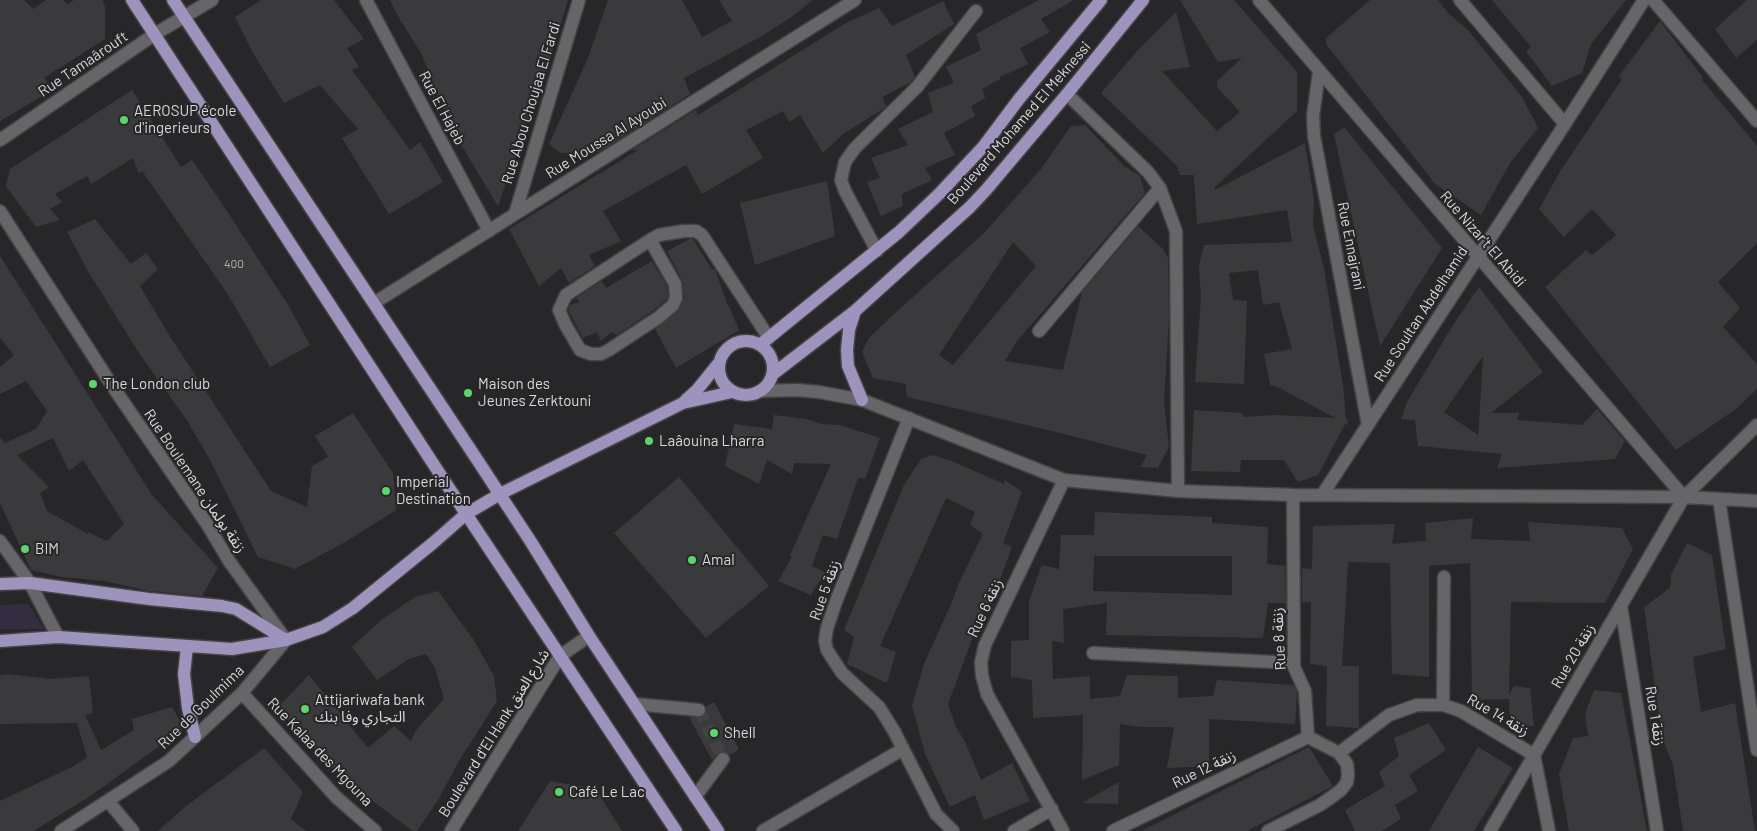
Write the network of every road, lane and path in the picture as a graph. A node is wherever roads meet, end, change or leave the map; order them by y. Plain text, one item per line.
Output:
1 (132, 0) edge
2 (173, 0) edge
3 (212, 0) edge
4 (366, 0) edge
5 (579, 0) edge
6 (855, 0) edge
7 (1101, 0) edge
8 (1143, 0) edge
9 (1259, 0) edge
10 (1460, 0) edge
11 (1644, 0) edge
12 (1653, 0) edge
13 (976, 12) dead end
14 (184, 16) junction
15 (155, 34) junction
16 (1319, 72) junction
17 (1067, 94) junction
18 (1757, 121) edge
19 (1565, 124) junction
20 (0, 140) edge
21 (1160, 188) junction
22 (0, 211) edge
23 (514, 214) junction
24 (489, 230) junction
25 (650, 240) junction
26 (877, 251) junction
27 (1478, 257) junction
28 (374, 303) junction
29 (854, 311) junction
30 (1039, 332) dead end
31 (765, 341) junction
32 (718, 364) junction
33 (772, 377) junction
34 (797, 390) junction
35 (761, 391) junction
36 (732, 392) junction
37 (862, 400) junction
38 (683, 403) junction
39 (909, 418) junction
40 (1368, 425) junction
41 (1757, 425) edge
42 (1064, 480) junction
43 (1178, 491) junction
44 (500, 494) junction
45 (1293, 495) junction
46 (1322, 495) junction
47 (1684, 497) junction
48 (1719, 499) junction
49 (1757, 501) edge
50 (466, 514) junction
51 (0, 541) edge
52 (1444, 578) dead end
53 (30, 583) junction
54 (0, 584) edge
55 (1621, 606) junction
56 (588, 636) junction
57 (58, 637) junction
58 (286, 640) junction
59 (0, 642) edge
60 (187, 647) junction
61 (1093, 652) dead end
62 (560, 656) junction
63 (1294, 662) junction
64 (242, 693) junction
65 (635, 704) junction
66 (1443, 705) junction
67 (699, 710) dead end
68 (195, 737) junction
69 (1308, 737) junction
70 (903, 749) junction
71 (1757, 750) edge
72 (1339, 753) junction
73 (1534, 755) junction
74 (723, 759) dead end
75 (696, 797) junction
76 (108, 802) junction
77 (1052, 809) junction
78 (61, 831) edge
79 (133, 831) edge
80 (375, 831) edge
81 (451, 831) edge
82 (676, 831) edge
83 (718, 831) edge
84 (763, 831) edge
85 (953, 831) edge
86 (1014, 831) edge
87 (1064, 831) edge
88 (1113, 831) edge
89 (1268, 831) edge
90 (1490, 831) edge
91 (1549, 831) edge
92 (1657, 831) edge

1 - 15 main road
2 - 14 main road
3 - 14 street, Rue Tamaârouft
4 - 24 street, Rue El Hajeb
5 - 23 street, Rue Abou Choujaa El Fardi
6 - 23 street, Rue Moussa Al Ayoubi
7 - 26 main road, Boulevard Mohamed El Meknessi
8 - 17 main road, Boulevard Mohamed El Meknessi
9 - 16 street, Rue Nizar't El Abidi
10 - 19 street
11 - 19 street, Rue Soultan Abdelhamid
12 - 18 street
13 - 26 street
14 - 15 street, Rue Tamaârouft
14 - 28 main road
15 - 20 street, Rue Tamaârouft
15 - 50 main road
16 - 27 street, Rue Nizar't El Abidi
16 - 40 street, Rue Ennajrani
17 - 21 street
17 - 29 main road, Boulevard Mohamed El Meknessi
19 - 27 street, Rue Soultan Abdelhamid
21 - 30 street
21 - 43 street
22 - 58 street, Rue Boulemane زنقة بولمان
23 - 24 street, Rue Moussa Al Ayoubi
24 - 28 street, Rue Moussa Al Ayoubi
25 - 25 street
25 - 31 street
26 - 31 main road, Boulevard Mohamed El Meknessi
27 - 40 street, Rue Soultan Abdelhamid
27 - 47 street, Rue Nizar't El Abidi
28 - 44 main road
29 - 33 main road, Boulevard Mohamed El Meknessi
29 - 37 main road
31 - 32 main road
31 - 33 main road
32 - 36 main road
32 - 38 main road
33 - 34 street
33 - 35 main road
34 - 35 street
34 - 37 street
35 - 36 main road
36 - 38 main road
37 - 39 street
38 - 44 main road
39 - 42 street
39 - 70 street, Rue 5 زنقة
40 - 46 street, Rue Soultan Abdelhamid
41 - 47 street, Rue 20 زنقة
42 - 43 street
42 - 77 street, Rue 6 زنقة
43 - 45 street
44 - 50 main road
44 - 56 main road
45 - 46 street
45 - 63 street, Rue 8 زنقة
46 - 47 street
47 - 48 street
47 - 55 street, Rue 20 زنقة
48 - 49 street
48 - 71 street
50 - 58 main road
50 - 62 main road
51 - 53 street
52 - 66 street
53 - 54 main road
53 - 57 street
53 - 58 main road
55 - 73 street, Rue 20 زنقة
55 - 92 street, Rue 1 زنقة
56 - 62 street, Boulevard d'El Hank شارع العنق
56 - 65 main road
57 - 59 main road
57 - 60 main road
58 - 60 main road
58 - 64 street, Rue de Goulmima
60 - 68 main road
61 - 63 street
62 - 81 street, Boulevard d'El Hank شارع العنق
62 - 82 main road
63 - 69 street, Rue 8 زنقة
64 - 68 street, Rue de Goulmima
64 - 80 street, Rue Kalaa des Mgouna
65 - 67 street
65 - 75 main road
66 - 72 street, Rue 14 زنقة
66 - 73 street, Rue 14 زنقة
68 - 76 street, Rue de Goulmima
69 - 72 street
69 - 88 street, Rue 12 زنقة
70 - 84 street
70 - 85 street, Rue 5 زنقة
72 - 89 street
73 - 90 street, Rue 20 زنقة
73 - 91 street
74 - 75 street
75 - 83 main road
76 - 78 street, Rue de Goulmima
76 - 79 street
77 - 86 street
77 - 87 street, Rue 6 زنقة

